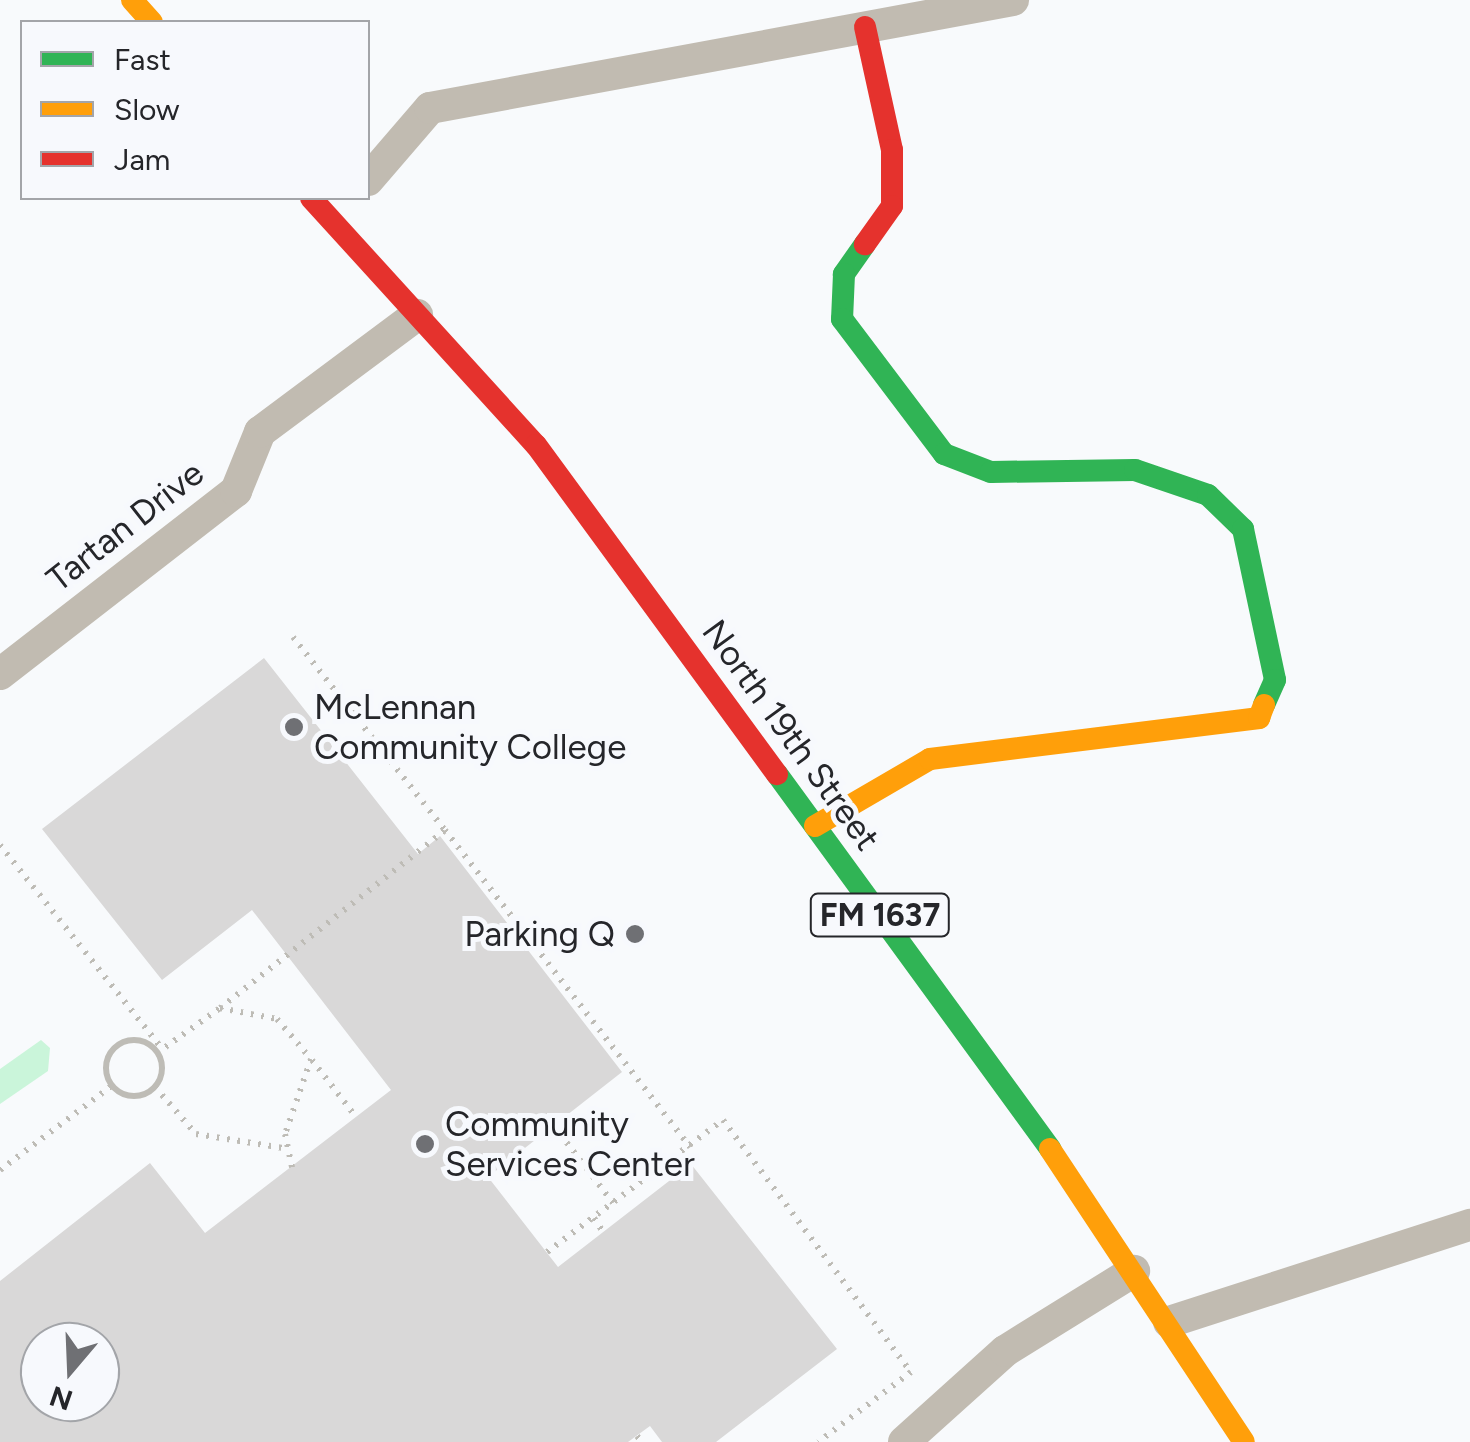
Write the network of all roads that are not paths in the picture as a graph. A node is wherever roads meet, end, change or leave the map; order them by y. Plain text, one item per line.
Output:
1 (132, 0) edge
2 (1014, 0) edge
3 (150, 20) edge
4 (865, 27) junction
5 (370, 178) edge
6 (332, 205) edge
7 (418, 315) junction
8 (0, 674) edge
9 (815, 826) junction
10 (1470, 1225) edge
11 (1134, 1271) junction
12 (1169, 1322) junction
13 (904, 1442) edge
14 (1244, 1442) edge

1 - 3 main road
2 - 4 street
4 - 5 street
4 - 9 main road
6 - 7 main road, North 19th Street / FM 1637
7 - 8 street, Tartan Drive
7 - 9 main road, North 19th Street / FM 1637
9 - 11 main road, North 19th Street / FM 1637
10 - 12 street
11 - 12 main road, North 19th Street / FM 1637
11 - 13 street
12 - 14 main road, North 19th Street / FM 1637

